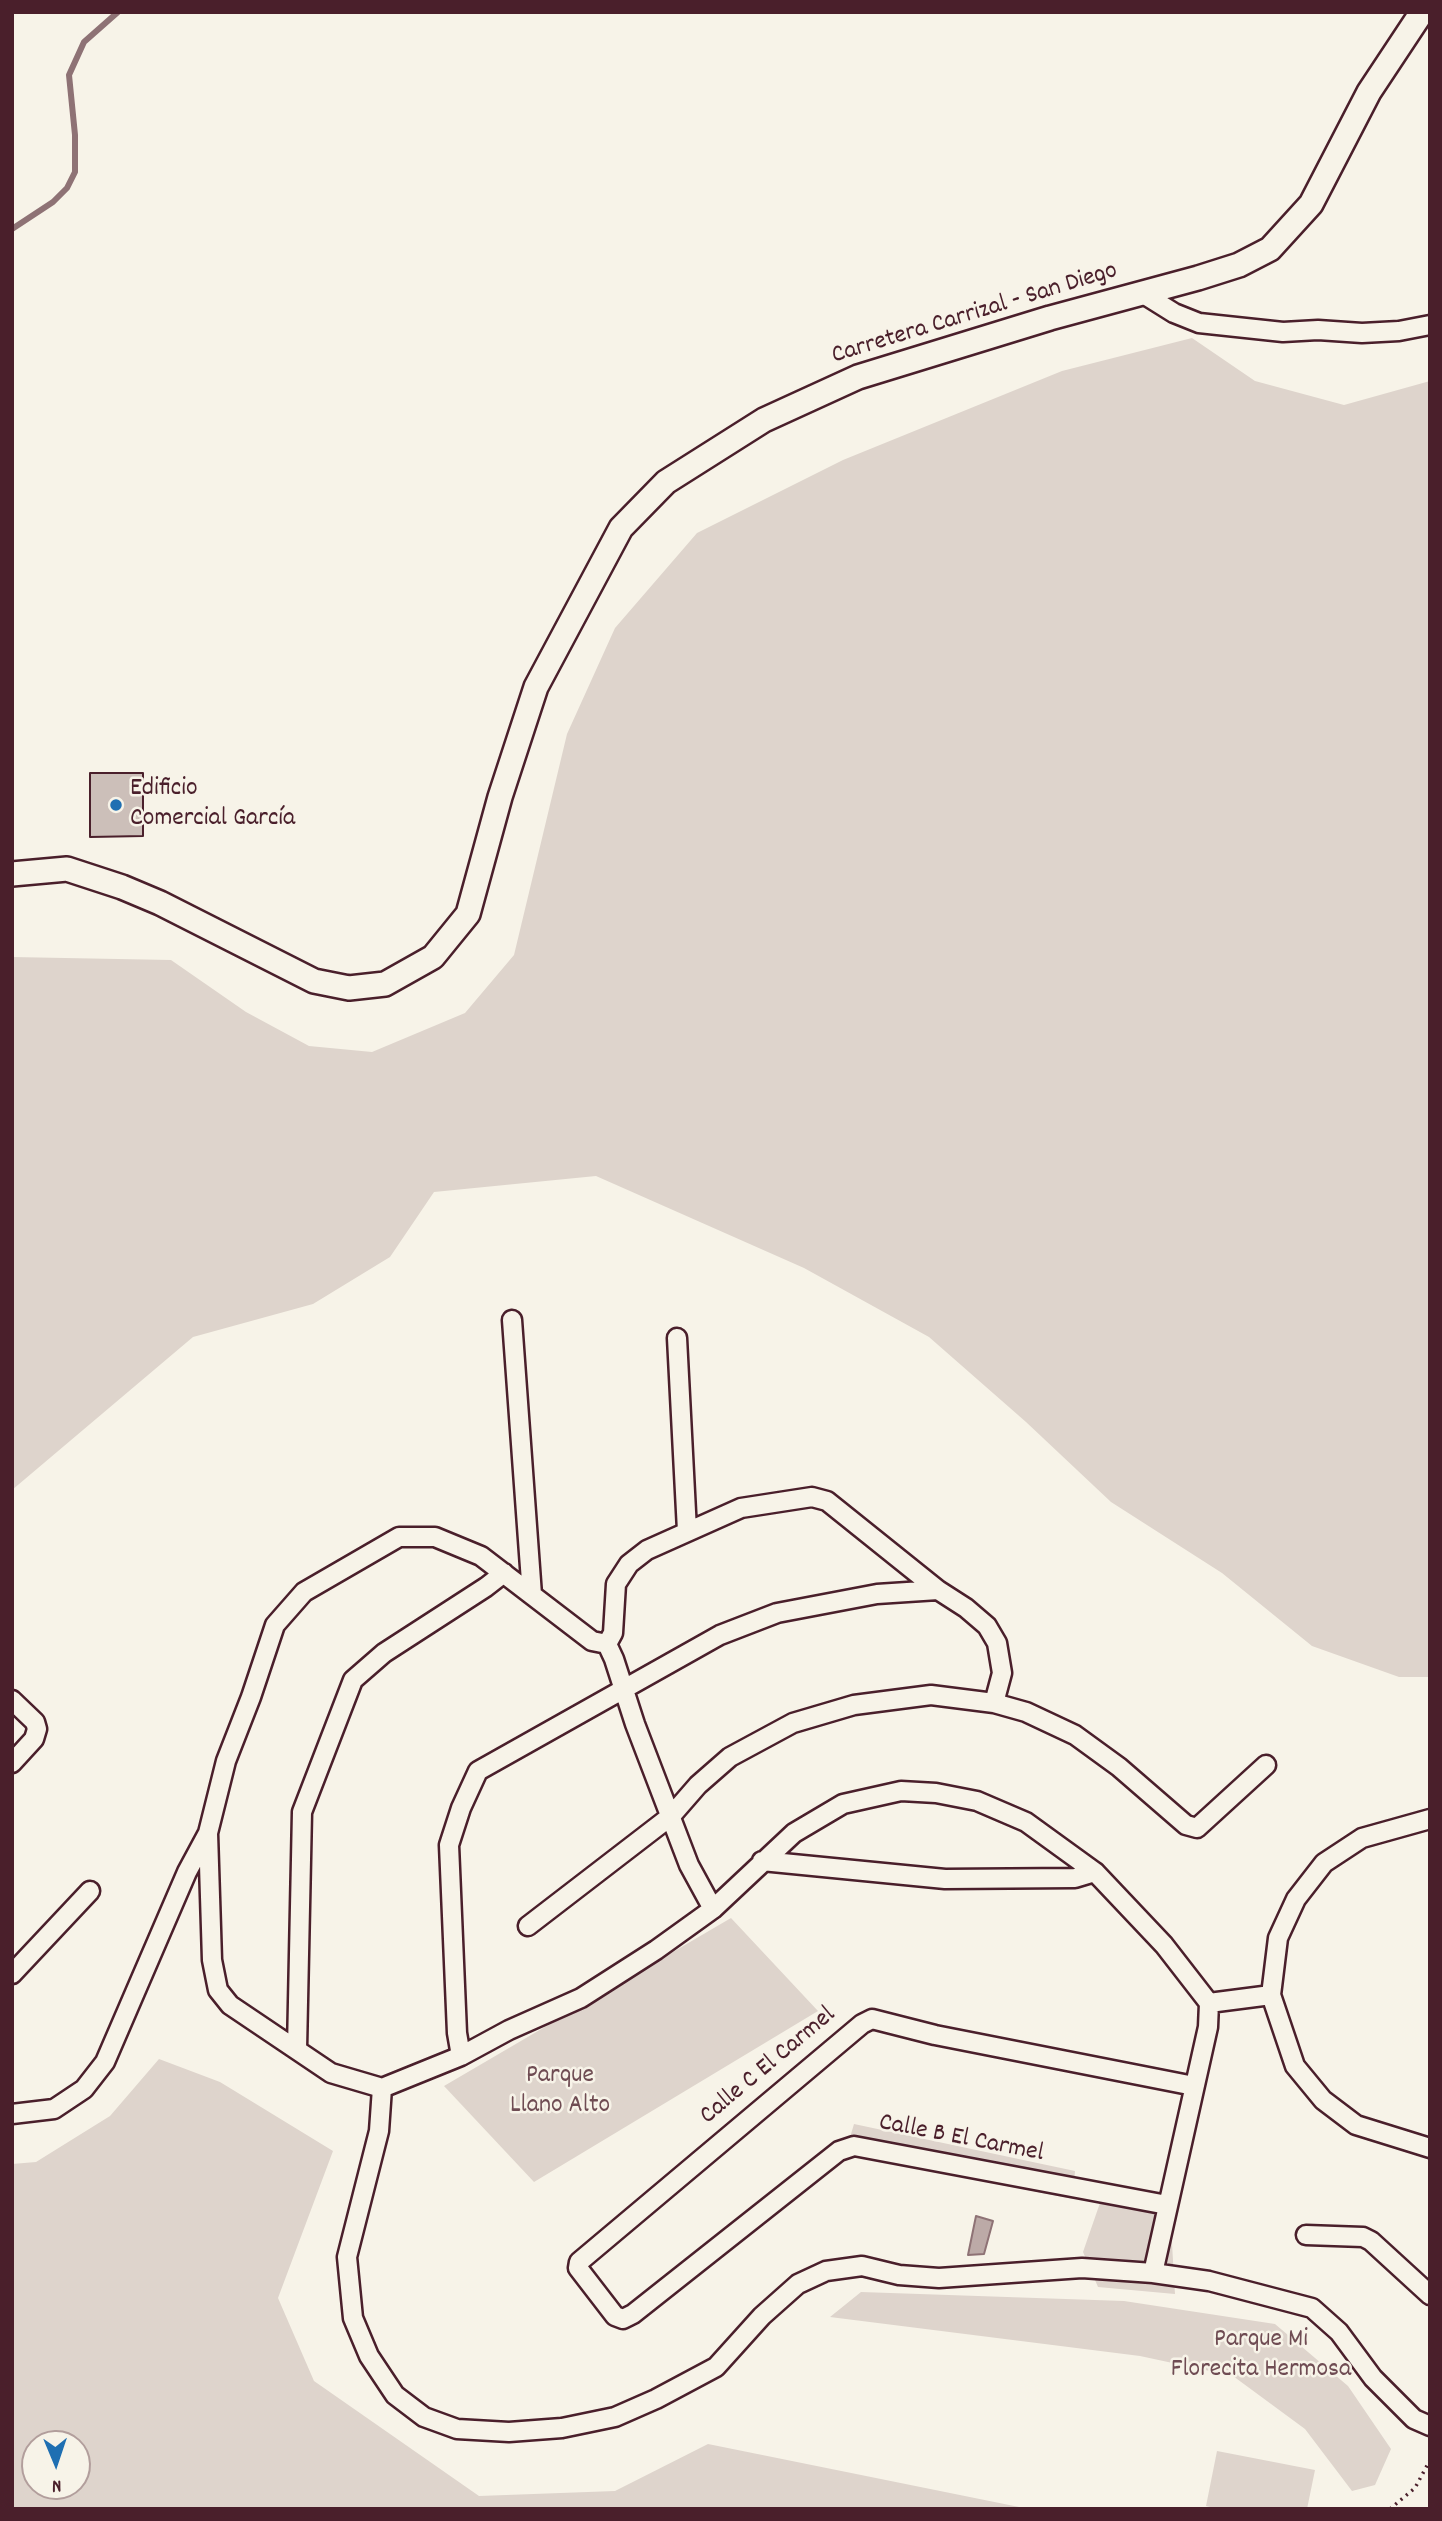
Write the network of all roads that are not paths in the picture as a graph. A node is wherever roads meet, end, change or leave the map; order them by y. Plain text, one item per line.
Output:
1 (1422, 12) edge
2 (1142, 293) junction
3 (1430, 325) edge
4 (12, 874) edge
5 (512, 1320) dead end
6 (677, 1338) dead end
7 (687, 1531) junction
8 (504, 1573) junction
9 (939, 1590) junction
10 (532, 1595) junction
11 (607, 1644) junction
12 (623, 1688) junction
13 (12, 1700) edge
14 (994, 1703) junction
15 (12, 1763) edge
16 (1266, 1765) dead end
17 (671, 1816) junction
18 (1430, 1819) edge
19 (208, 1833) junction
20 (762, 1861) junction
21 (1095, 1872) junction
22 (90, 1891) dead end
23 (713, 1909) junction
24 (528, 1926) dead end
25 (12, 1974) edge
26 (1271, 1995) junction
27 (1209, 2003) junction
28 (297, 2049) junction
29 (461, 2056) junction
30 (1194, 2086) junction
31 (382, 2088) junction
32 (12, 2114) edge
33 (1430, 2148) edge
34 (1167, 2205) junction
35 (1306, 2235) dead end
36 (1153, 2273) junction
37 (1430, 2295) edge
38 (633, 2314) joint
39 (1430, 2426) edge

1 - 2 street, Carretera Carrizal - San Diego
2 - 3 street
2 - 4 street, Carretera Carrizal - San Diego
5 - 10 street
6 - 7 street
7 - 9 street
7 - 11 street
8 - 10 street
8 - 19 street
8 - 28 street
9 - 12 street
9 - 14 street
10 - 11 street
11 - 12 street
12 - 17 street
12 - 29 street
13 - 15 street
14 - 16 street
14 - 17 street
17 - 23 street
17 - 24 street
18 - 26 street
19 - 28 street
19 - 32 street
20 - 21 street
20 - 21 street
20 - 23 street
21 - 27 street
22 - 25 street
23 - 29 street
26 - 27 street
26 - 33 street
27 - 30 street
28 - 31 street
29 - 31 street
30 - 34 street
30 - 38 street, Calle C El Carmel
31 - 36 street
34 - 36 street
34 - 38 street, Calle B El Carmel
35 - 37 street
36 - 39 street

